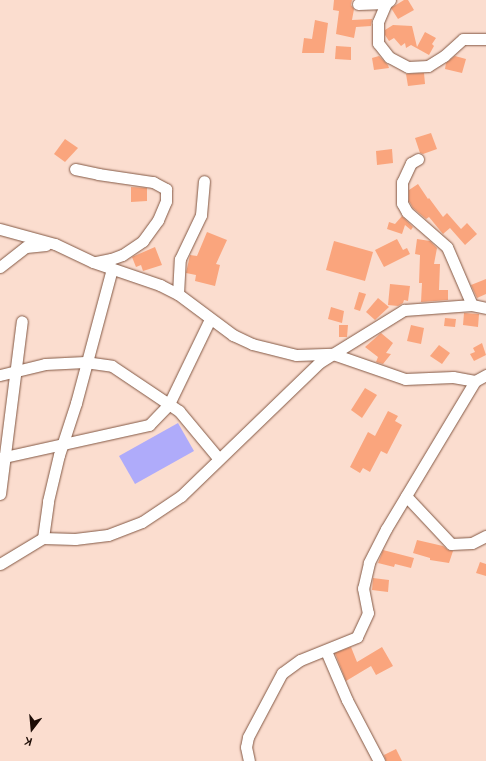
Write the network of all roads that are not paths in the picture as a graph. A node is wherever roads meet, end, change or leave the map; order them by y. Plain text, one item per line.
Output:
1 (388, 2) edge
2 (358, 4) dead end
3 (486, 39) edge
4 (418, 159) dead end
5 (75, 169) dead end
6 (204, 181) dead end
7 (0, 229) edge
8 (55, 244) junction
9 (93, 262) junction
10 (0, 267) edge
11 (112, 269) junction
12 (178, 294) junction
13 (472, 305) junction
14 (486, 308) edge
15 (210, 318) junction
16 (22, 321) dead end
17 (333, 354) junction
18 (86, 362) junction
19 (17, 371) junction
20 (0, 375) edge
21 (486, 375) edge
22 (475, 381) junction
23 (169, 404) junction
24 (63, 443) junction
25 (2, 457) edge
26 (219, 459) junction
27 (0, 494) edge
28 (406, 496) junction
29 (486, 536) edge
30 (43, 538) junction
31 (0, 564) edge
32 (326, 651) junction
33 (249, 761) edge
34 (379, 761) edge

1 - 2 street
1 - 3 street
4 - 13 street
5 - 9 street
6 - 12 street
7 - 8 street
8 - 9 street
8 - 10 street
9 - 11 street
11 - 12 street
11 - 18 street
12 - 15 street
13 - 14 street
13 - 17 street
15 - 17 street
15 - 23 street
16 - 19 street
17 - 22 street
17 - 26 street
18 - 19 street
18 - 23 street
18 - 24 street
19 - 20 street
19 - 25 street
21 - 22 street
22 - 28 street
23 - 24 street
23 - 26 street
24 - 25 street
24 - 30 street
25 - 27 street
26 - 30 street
28 - 29 street
28 - 32 street
30 - 31 street
32 - 33 street
32 - 34 street

